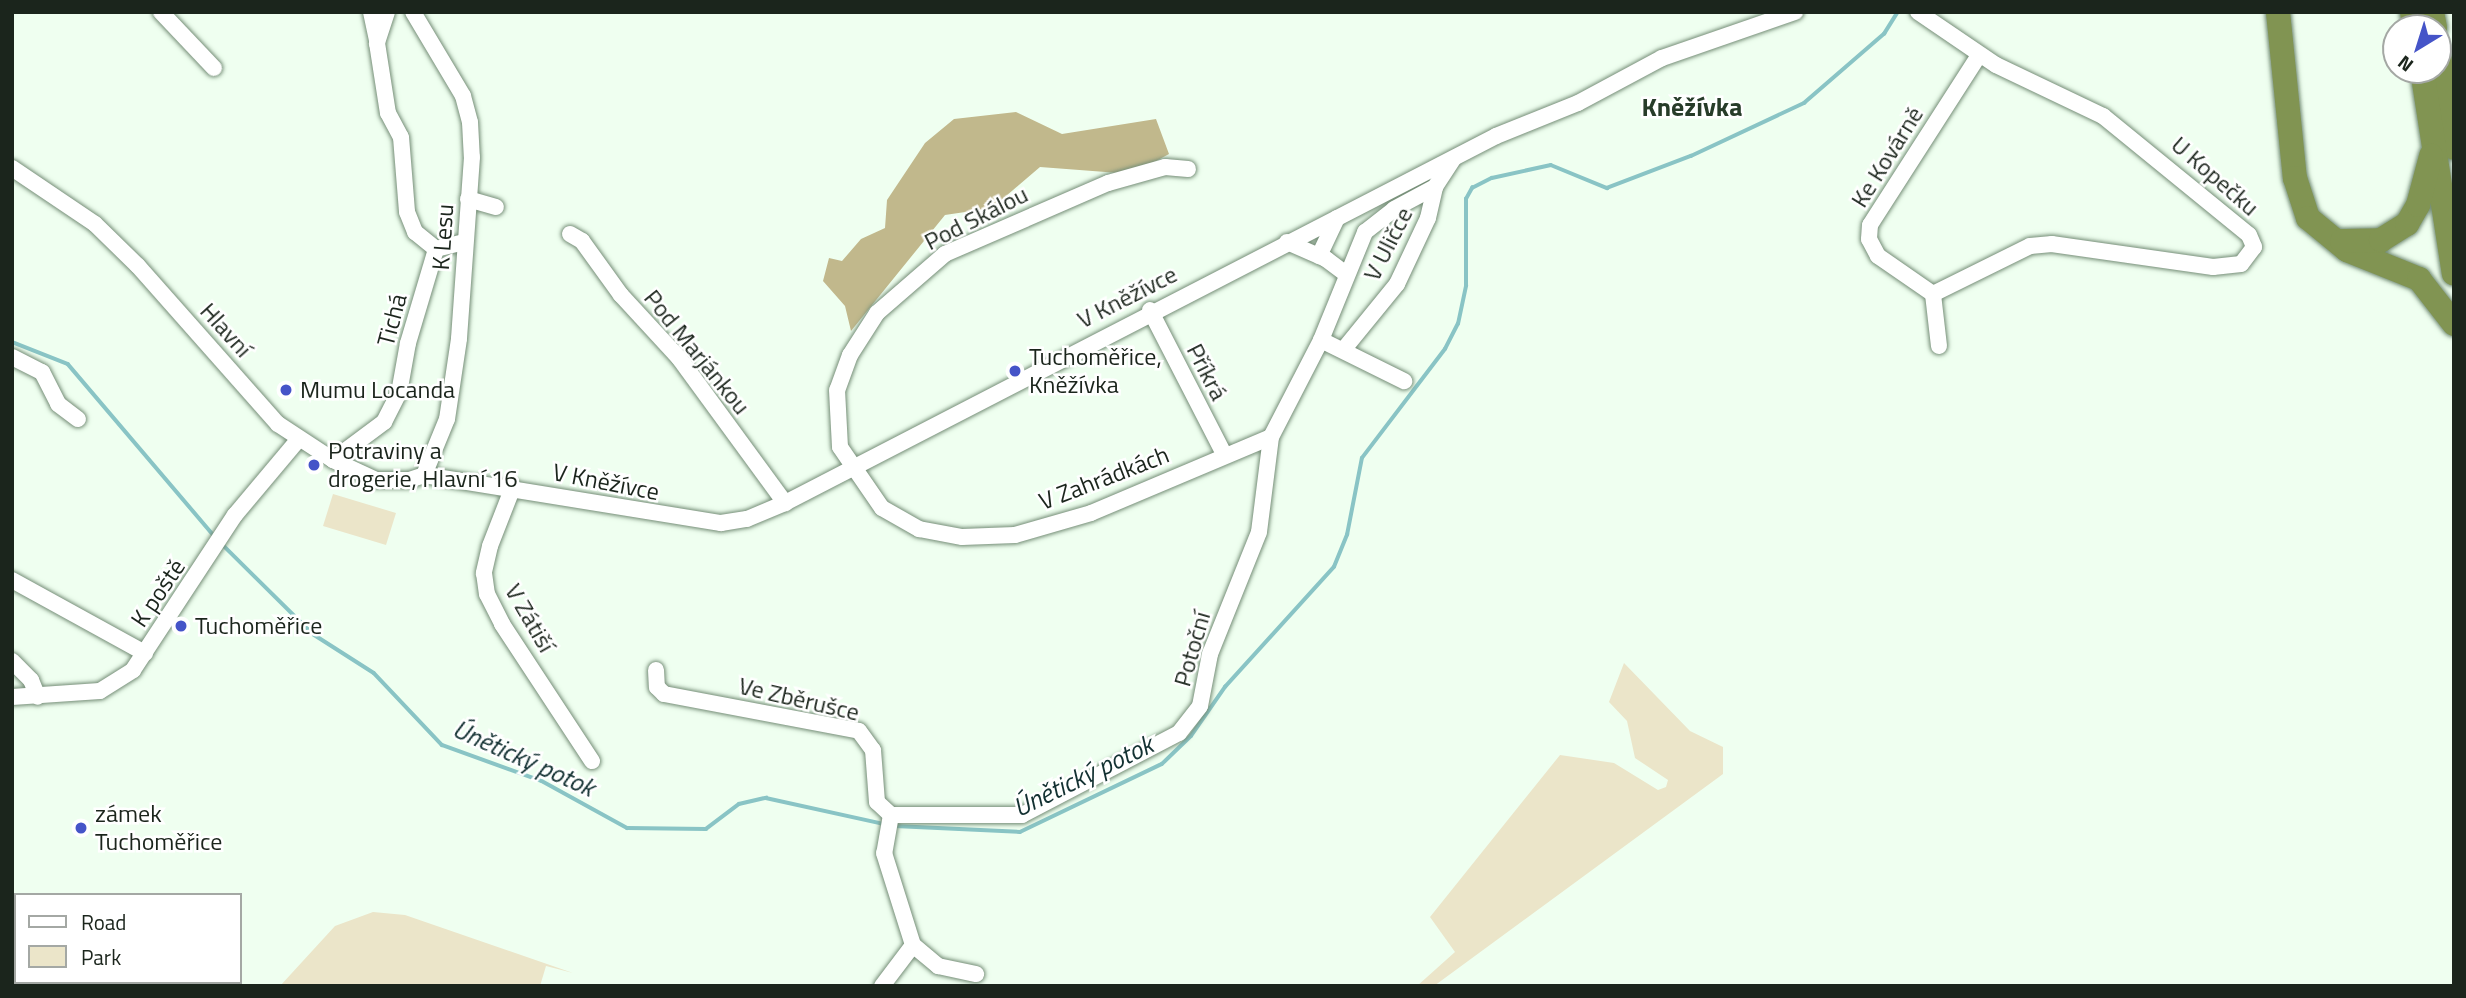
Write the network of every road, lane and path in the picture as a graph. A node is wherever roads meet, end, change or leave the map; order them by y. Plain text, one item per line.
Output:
1 (161, 12) edge
2 (371, 12) edge
3 (387, 12) edge
4 (413, 12) edge
5 (1795, 12) edge
6 (1919, 12) edge
7 (2278, 12) edge
8 (377, 43) junction
9 (1979, 55) junction
10 (2454, 58) edge
11 (214, 68) dead end
12 (2426, 84) edge
13 (2443, 84) edge
14 (2445, 100) junction
15 (2444, 147) edge
16 (1454, 157) junction
17 (12, 168) edge
18 (1188, 169) dead end
19 (1435, 187) junction
20 (468, 199) junction
21 (496, 207) dead end
22 (1337, 218) junction
23 (2322, 233) junction
24 (570, 234) dead end
25 (464, 242) junction
26 (1287, 242) junction
27 (436, 249) junction
28 (1319, 256) junction
29 (2454, 274) edge
30 (1347, 275) junction
31 (1933, 294) junction
32 (1150, 310) junction
33 (2454, 324) edge
34 (1321, 340) junction
35 (1938, 345) dead end
36 (1343, 349) junction
37 (12, 357) edge
38 (1404, 381) dead end
39 (78, 419) dead end
40 (1270, 437) junction
41 (298, 440) junction
42 (1224, 454) junction
43 (333, 460) junction
44 (851, 466) junction
45 (424, 475) junction
46 (513, 488) junction
47 (785, 503) junction
48 (12, 580) edge
49 (145, 653) junction
50 (12, 661) edge
51 (656, 670) dead end
52 (38, 697) junction
53 (12, 698) edge
54 (592, 761) dead end
55 (888, 823) junction
56 (913, 945) junction
57 (976, 974) dead end
58 (882, 986) edge

1 - 11 street
2 - 8 street
3 - 8 street
4 - 20 street, K Lesu
5 - 16 street, V Kněžívce
6 - 9 street, U Kopečku
7 - 23 highway
8 - 27 street
9 - 31 street, Ke Kovárně
9 - 31 street, U Kopečku
10 - 14 highway
12 - 15 highway
13 - 14 highway
14 - 15 highway
15 - 23 highway
15 - 29 highway
16 - 19 street
16 - 22 street, V Kněžívce
17 - 41 street, Hlavní
18 - 44 street, Pod Skálou
19 - 30 street
19 - 36 street, V Uličce
20 - 21 street
20 - 25 street, K Lesu
22 - 26 street, V Kněžívce
22 - 28 street
23 - 33 highway
24 - 47 street, Pod Marjánkou
25 - 27 street
25 - 45 street, K Lesu
26 - 28 street
26 - 32 street, V Kněžívce
27 - 43 street, Tichá
28 - 30 street
30 - 34 street
31 - 35 street
32 - 42 street, Příkrá
32 - 44 street, V Kněžívce
34 - 36 street
34 - 40 street
36 - 38 street
37 - 39 street
40 - 42 street, V Zahrádkách
40 - 55 street, Potoční
41 - 43 street, Hlavní
41 - 49 street, K poště
42 - 44 street, V Zahrádkách
43 - 45 street, Hlavní
44 - 47 street, V Kněžívce
45 - 46 street, V Kněžívce
46 - 47 street, V Kněžívce
46 - 54 street, V Zátiší
48 - 49 street
49 - 52 street, K poště
50 - 52 street
51 - 55 street, Ve Zběrušce
52 - 53 street, K poště
55 - 56 street
56 - 57 street
56 - 58 street

